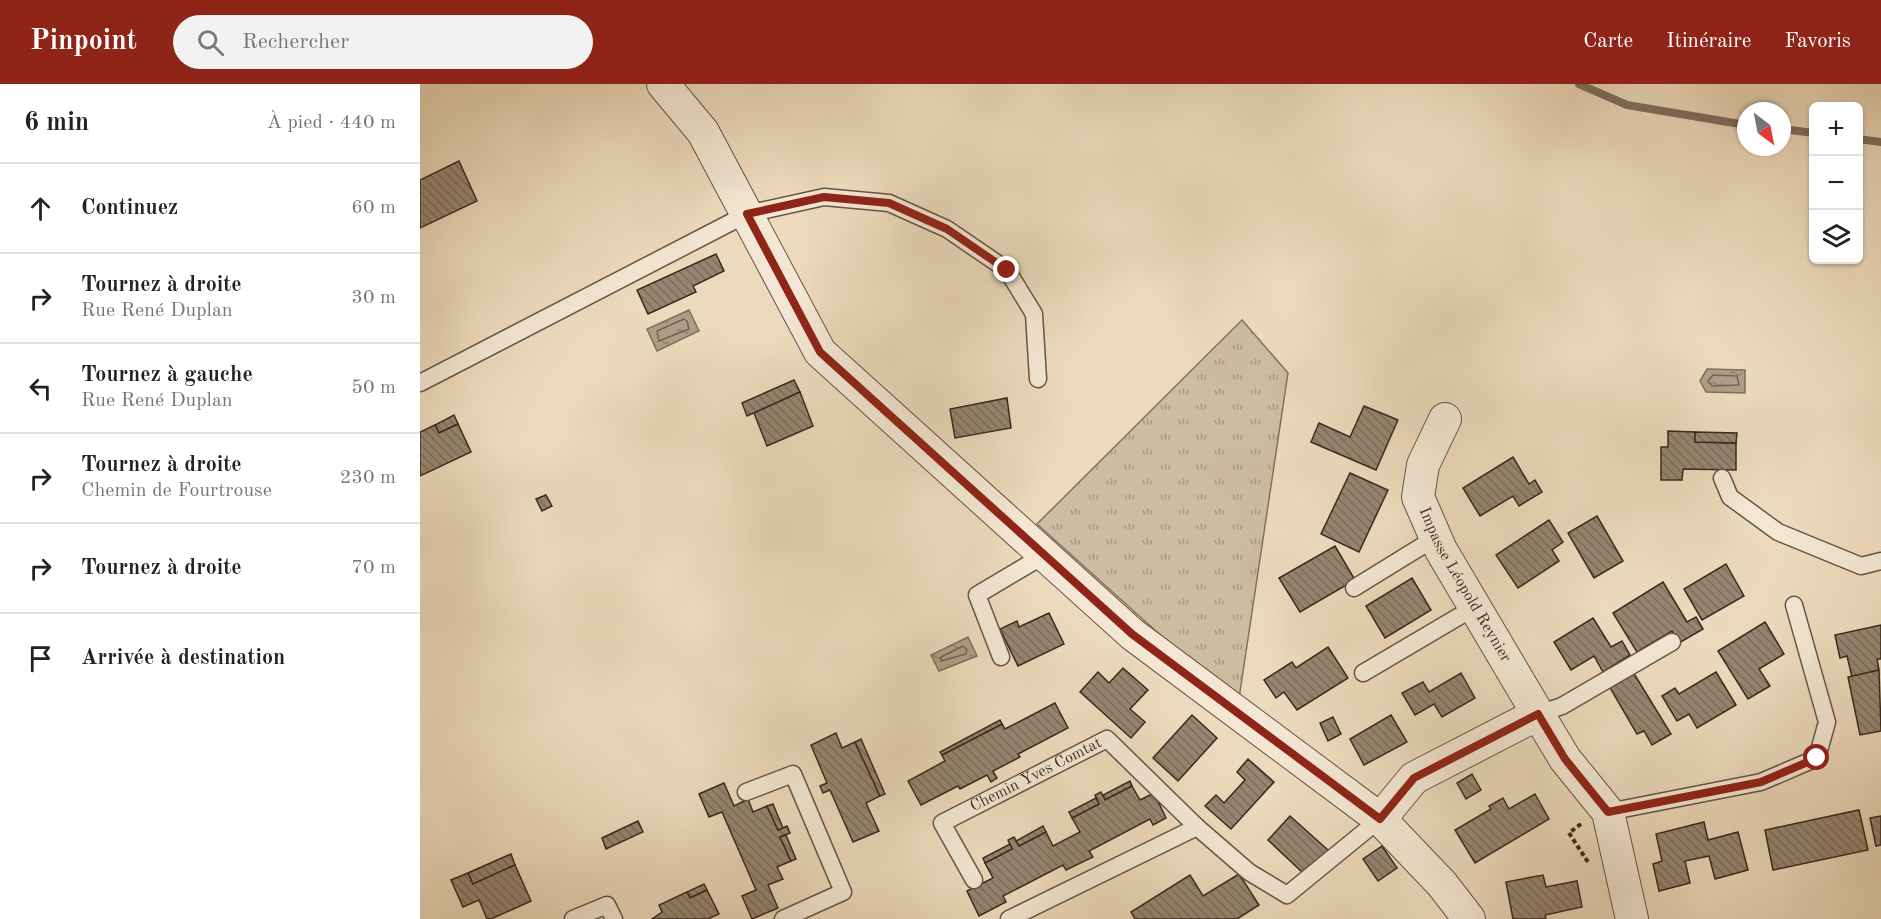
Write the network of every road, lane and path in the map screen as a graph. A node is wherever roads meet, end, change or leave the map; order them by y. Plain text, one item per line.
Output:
1 (663, 84) edge
2 (747, 214) junction
3 (1038, 379) dead end
4 (420, 383) edge
5 (1445, 419) dead end
6 (1722, 478) dead end
7 (1436, 538) junction
8 (1046, 554) junction
9 (1881, 561) edge
10 (1354, 588) dead end
11 (1794, 604) dead end
12 (1475, 607) junction
13 (1672, 642) dead end
14 (1000, 657) dead end
15 (1363, 674) dead end
16 (1538, 714) junction
17 (746, 792) dead end
18 (1608, 812) junction
19 (1380, 819) junction
20 (1197, 827) junction
21 (974, 880) dead end
22 (573, 919) edge
23 (614, 919) edge
24 (783, 919) edge
25 (1009, 919) edge
26 (1469, 919) edge
27 (1632, 919) edge

1 - 2 street
2 - 3 lane
2 - 4 lane
2 - 8 street
5 - 7 street, Impasse Léopold Reynier
6 - 9 lane
7 - 10 lane
7 - 12 street, Impasse Léopold Reynier
8 - 14 lane
8 - 19 street
11 - 18 lane
12 - 15 lane
12 - 16 street, Impasse Léopold Reynier
13 - 16 lane
16 - 18 street, Impasse Léopold Reynier
16 - 19 street
17 - 24 lane
18 - 27 street
19 - 20 lane, Chemin Yves Comtat
19 - 26 street
20 - 21 lane, Chemin Yves Comtat
20 - 25 lane
22 - 23 lane

